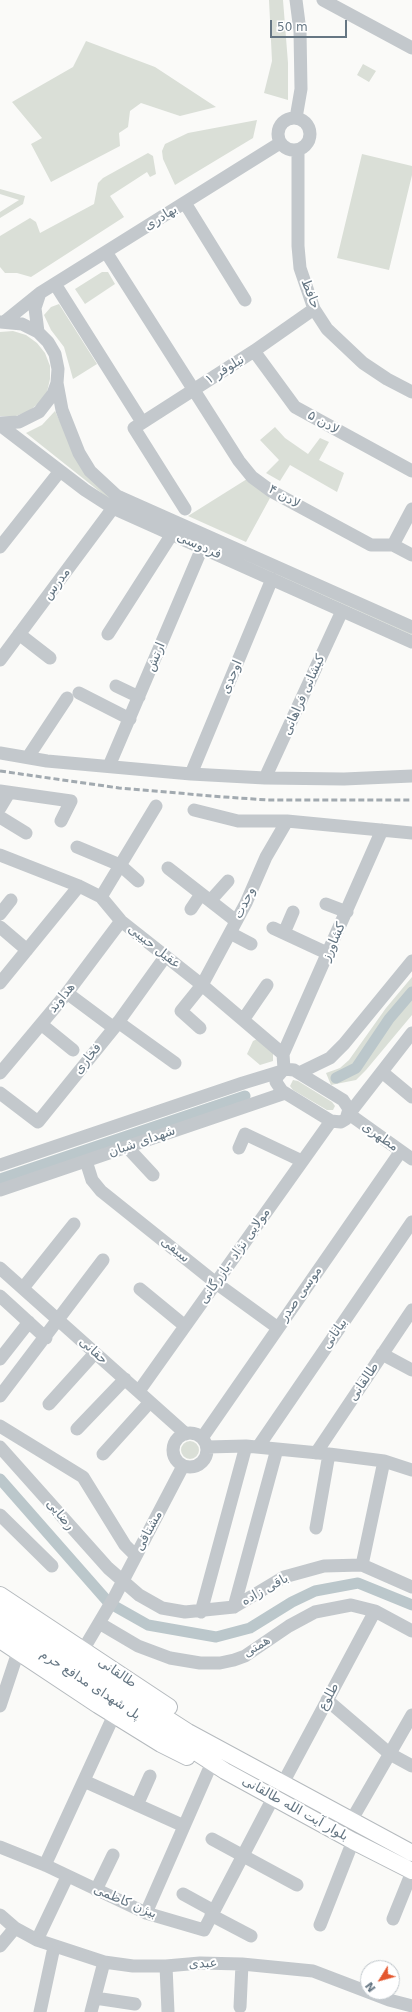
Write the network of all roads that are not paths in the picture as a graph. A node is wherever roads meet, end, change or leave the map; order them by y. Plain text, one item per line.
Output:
1 (296, 0) edge
2 (323, 0) edge
3 (412, 48) edge
4 (296, 118) junction
5 (280, 142) junction
6 (298, 150) junction
7 (185, 203) junction
8 (106, 252) junction
9 (55, 284) junction
10 (40, 293) junction
11 (245, 300) dead end
12 (314, 308) junction
13 (2, 322) edge
14 (38, 332) junction
15 (254, 351) junction
16 (57, 383) junction
17 (194, 390) junction
18 (412, 392) edge
19 (0, 424) edge
20 (138, 425) junction
21 (60, 471) junction
22 (412, 471) edge
23 (113, 508) junction
24 (185, 509) dead end
25 (412, 509) edge
26 (172, 534) junction
27 (393, 545) junction
28 (0, 547) edge
29 (202, 548) junction
30 (412, 555) edge
31 (272, 580) junction
32 (342, 611) junction
33 (412, 626) edge
34 (19, 634) junction
35 (108, 634) dead end
36 (412, 642) edge
37 (50, 658) dead end
38 (0, 660) edge
39 (116, 686) dead end
40 (139, 697) junction
41 (130, 719) junction
42 (0, 753) edge
43 (28, 757) junction
44 (109, 766) junction
45 (191, 774) junction
46 (412, 776) edge
47 (265, 778) junction
48 (5, 792) edge
49 (156, 806) dead end
50 (0, 808) edge
51 (194, 810) dead end
52 (0, 818) edge
53 (61, 821) dead end
54 (287, 821) junction
55 (382, 830) junction
56 (26, 833) dead end
57 (412, 833) edge
58 (77, 847) dead end
59 (0, 855) edge
60 (120, 865) junction
61 (168, 868) dead end
62 (228, 881) dead end
63 (138, 882) dead end
64 (79, 886) junction
65 (101, 897) junction
66 (206, 898) junction
67 (11, 900) dead end
68 (326, 904) dead end
69 (191, 909) dead end
70 (293, 912) dead end
71 (347, 912) junction
72 (0, 914) edge
73 (121, 921) junction
74 (0, 927) edge
75 (233, 927) junction
76 (251, 944) dead end
77 (27, 950) junction
78 (329, 954) junction
79 (165, 957) junction
80 (412, 961) edge
81 (0, 983) edge
82 (202, 985) junction
83 (267, 985) dead end
84 (66, 993) junction
85 (243, 1020) junction
86 (41, 1024) junction
87 (116, 1025) junction
88 (200, 1028) dead end
89 (412, 1033) edge
90 (73, 1050) dead end
91 (284, 1054) junction
92 (175, 1063) dead end
93 (282, 1071) junction
94 (382, 1072) junction
95 (0, 1073) edge
96 (299, 1073) junction
97 (0, 1093) edge
98 (285, 1093) junction
99 (412, 1096) edge
100 (348, 1114) junction
101 (331, 1121) junction
102 (127, 1147) junction
103 (239, 1148) dead end
104 (401, 1151) junction
105 (412, 1159) edge
106 (86, 1161) junction
107 (302, 1161) junction
108 (0, 1165) edge
109 (153, 1175) dead end
110 (0, 1190) edge
111 (412, 1222) edge
112 (74, 1224) dead end
113 (103, 1260) dead end
114 (0, 1269) edge
115 (216, 1283) junction
116 (23, 1288) junction
117 (140, 1289) dead end
118 (0, 1296) edge
119 (412, 1310) edge
120 (59, 1320) junction
121 (29, 1322) junction
122 (185, 1326) junction
123 (278, 1328) junction
124 (46, 1338) junction
125 (95, 1353) junction
126 (382, 1354) junction
127 (0, 1360) edge
128 (412, 1370) edge
129 (125, 1379) junction
130 (139, 1392) junction
131 (0, 1396) edge
132 (150, 1402) junction
133 (49, 1404) dead end
134 (0, 1426) edge
135 (77, 1429) dead end
136 (186, 1434) junction
137 (204, 1442) junction
138 (252, 1446) junction
139 (0, 1447) edge
140 (277, 1449) junction
141 (103, 1454) dead end
142 (322, 1454) junction
143 (384, 1461) junction
144 (183, 1466) junction
145 (412, 1470) edge
146 (0, 1515) edge
147 (316, 1528) dead end
148 (136, 1556) junction
149 (362, 1565) junction
150 (52, 1566) dead end
151 (122, 1582) junction
152 (412, 1586) edge
153 (0, 1595) edge
154 (234, 1607) junction
155 (0, 1611) edge
156 (375, 1611) junction
157 (201, 1612) junction
158 (101, 1619) junction
159 (0, 1626) edge
160 (412, 1631) edge
161 (0, 1640) edge
162 (82, 1650) junction
163 (18, 1652) junction
164 (327, 1700) junction
165 (0, 1706) edge
166 (412, 1715) edge
167 (114, 1716) junction
168 (185, 1738) junction
169 (390, 1754) junction
170 (230, 1755) junction
171 (412, 1766) edge
172 (218, 1769) junction
173 (150, 1776) dead end
174 (84, 1781) junction
175 (283, 1783) junction
176 (274, 1798) junction
177 (137, 1805) junction
178 (351, 1821) junction
179 (184, 1826) junction
180 (212, 1839) dead end
181 (353, 1841) junction
182 (0, 1847) edge
183 (412, 1853) edge
184 (113, 1855) dead end
185 (243, 1856) junction
186 (45, 1865) junction
187 (412, 1871) edge
188 (68, 1877) junction
189 (297, 1885) dead end
190 (96, 1890) junction
191 (183, 1894) dead end
192 (213, 1913) junction
193 (146, 1914) junction
194 (0, 1915) edge
195 (393, 1919) dead end
196 (320, 1925) dead end
197 (15, 1928) junction
198 (251, 1936) dead end
199 (37, 1940) junction
200 (0, 1946) edge
201 (54, 1946) junction
202 (104, 1962) junction
203 (242, 1964) junction
204 (166, 1966) junction
205 (95, 1998) junction
206 (135, 2004) dead end
207 (387, 2006) edge
208 (412, 2006) edge
209 (240, 2007) dead end
210 (40, 2012) edge
211 (91, 2012) edge
212 (168, 2012) edge

1 - 4 street
2 - 3 street
4 - 5 street
4 - 6 street
5 - 6 street
5 - 7 street, بهادری
6 - 12 street, حافظ
7 - 8 street, بهادری
7 - 11 street
8 - 9 street, بهادری
8 - 17 street, لادن ۴
9 - 10 street, بهادری
9 - 20 street
10 - 13 street, بهادری
10 - 14 street
12 - 15 street, نیلوفر ۱
12 - 18 street, حافظ
13 - 14 street
14 - 16 street, فردوسی
15 - 17 street, نیلوفر ۱
15 - 22 street, لادن ۵
16 - 19 street
16 - 33 street, فردوسی
17 - 20 street, نیلوفر ۱
17 - 27 street, لادن ۴
19 - 21 street, فردوسی
20 - 24 street
21 - 23 street, فردوسی
21 - 28 street
23 - 26 street, فردوسی
23 - 34 street, مدرس
25 - 27 street
26 - 29 street, فردوسی
26 - 35 street
27 - 30 street, لادن ۴
29 - 31 street, فردوسی
29 - 40 street, ارتش
31 - 32 street, فردوسی
31 - 45 street, اوحدی
32 - 36 street, فردوسی
32 - 47 street, کیشانی فراهانی
34 - 37 street
34 - 38 street, مدرس
39 - 40 street
40 - 41 street, ارتش
41 - 43 street
41 - 44 street, ارتش
42 - 43 street
43 - 44 street
44 - 45 street
45 - 47 street
46 - 47 street
48 - 50 street
48 - 53 street
49 - 60 street
51 - 54 street
52 - 56 street
54 - 55 street
54 - 75 street, وحدت
55 - 57 street
55 - 71 street, کشاورز
58 - 60 street
59 - 64 street, عقیل حبیبی
60 - 63 street
60 - 65 street
61 - 66 street
62 - 66 street
64 - 65 street, عقیل حبیبی
64 - 77 street
65 - 73 street, عقیل حبیبی
66 - 69 street
66 - 75 street
67 - 72 street
68 - 71 street
70 - 78 street
71 - 78 street, کشاورز
73 - 79 street, عقیل حبیبی
73 - 84 street, هداوند
74 - 77 street
75 - 76 street
75 - 82 street, وحدت
77 - 81 street
78 - 91 street, کشاورز
79 - 82 street, عقیل حبیبی
79 - 87 street, فخاری
80 - 96 street
82 - 85 street, عقیل حبیبی
82 - 88 street, وحدت
83 - 85 street
84 - 86 street, هداوند
84 - 87 street
85 - 91 street, عقیل حبیبی
86 - 90 street
86 - 95 street, هداوند
87 - 92 street
87 - 97 street, فخاری
89 - 94 street
91 - 93 street
93 - 96 street
93 - 98 street
93 - 108 street, شهدای شبان
94 - 99 street
94 - 100 street
96 - 100 street
98 - 101 street
98 - 102 street, شهدای شبان
100 - 101 street
100 - 104 street, مطهری
101 - 107 street, مولایی نژاد -بازرگانی
102 - 106 street, شهدای شبان
102 - 109 street
103 - 107 street
104 - 105 street, مطهری
104 - 123 street, موسی صدر
106 - 110 street, شهدای شبان
106 - 115 street, سیفی
107 - 115 street, مولایی نژاد -بازرگانی
111 - 138 street, بیاتانی
112 - 116 street
113 - 120 street
114 - 116 street, حقانی
115 - 122 street, مولایی نژاد -بازرگانی
115 - 123 street, سیفی
116 - 120 street, حقانی
117 - 122 street
118 - 121 street
119 - 126 street, طالقانی
120 - 124 street
120 - 125 street, حقانی
121 - 124 street
121 - 127 street
122 - 130 street, مولایی نژاد -بازرگانی
123 - 137 street, موسی صدر
124 - 131 street
125 - 129 street, حقانی
125 - 133 street
126 - 128 street
126 - 142 street, طالقانی
129 - 130 street, حقانی
129 - 135 street
130 - 132 street, حقانی
132 - 136 street, حقانی
132 - 141 street
134 - 148 street
136 - 137 street
136 - 144 street
137 - 138 street
137 - 144 street
138 - 140 street
138 - 157 street, بیاتانی
139 - 151 street, رضایی
140 - 142 street
140 - 154 street
142 - 143 street
142 - 147 street
143 - 145 street
143 - 149 street
144 - 148 street, مشتاقی
146 - 150 street
148 - 151 street, مشتاقی
149 - 152 street, باقی زاده
149 - 154 street, باقی زاده
151 - 157 street, باقی زاده
151 - 158 street, مشتاقی
153 - 162 main road, طالقانی
154 - 157 street, باقی زاده
155 - 168 main road, پل شهدای مدافع حرم
156 - 158 street, همتی
156 - 160 street, همتی
156 - 164 street, طلوع
158 - 162 street, مشتاقی
159 - 168 main road, پل شهدای مدافع حرم
161 - 163 main road
162 - 170 main road, طالقانی
163 - 165 street
163 - 167 main road
164 - 169 street
164 - 175 street, طلوع
166 - 169 street
167 - 172 main road
167 - 174 street
168 - 170 main road, بلوار آیت الله طالقانی
168 - 172 main road, بلوار آیت الله طالقانی
169 - 171 street
169 - 178 street
170 - 175 main road, بلوار آیت الله طالقانی
172 - 176 main road, بلوار آیت الله طالقانی
172 - 179 street
173 - 177 street
174 - 177 street
174 - 186 street
175 - 178 main road, بلوار آیت الله طالقانی
176 - 181 main road, بلوار آیت الله طالقانی
176 - 185 street, بیژن کاظمی
177 - 179 street
178 - 183 main road, بلوار آیت الله طالقانی
179 - 193 street
180 - 185 street
181 - 187 main road, بلوار آیت الله طالقانی
181 - 196 street
182 - 186 street, بیژن کاظمی
184 - 190 street
185 - 189 street
185 - 192 street, بیژن کاظمی
186 - 188 street, بیژن کاظمی
187 - 195 street
188 - 190 street, بیژن کاظمی
188 - 199 street
190 - 193 street, بیژن کاظمی
191 - 192 street
192 - 193 street, بیژن کاظمی
192 - 198 street
194 - 197 street, عبدی
197 - 199 street, عبدی
197 - 200 street
199 - 201 street, عبدی
201 - 202 street, عبدی
201 - 210 street
202 - 204 street, عبدی
202 - 205 street
203 - 204 street, عبدی
203 - 207 street, عبدی
203 - 209 street
204 - 212 street
205 - 206 street
205 - 211 street
207 - 208 street, عبدی

